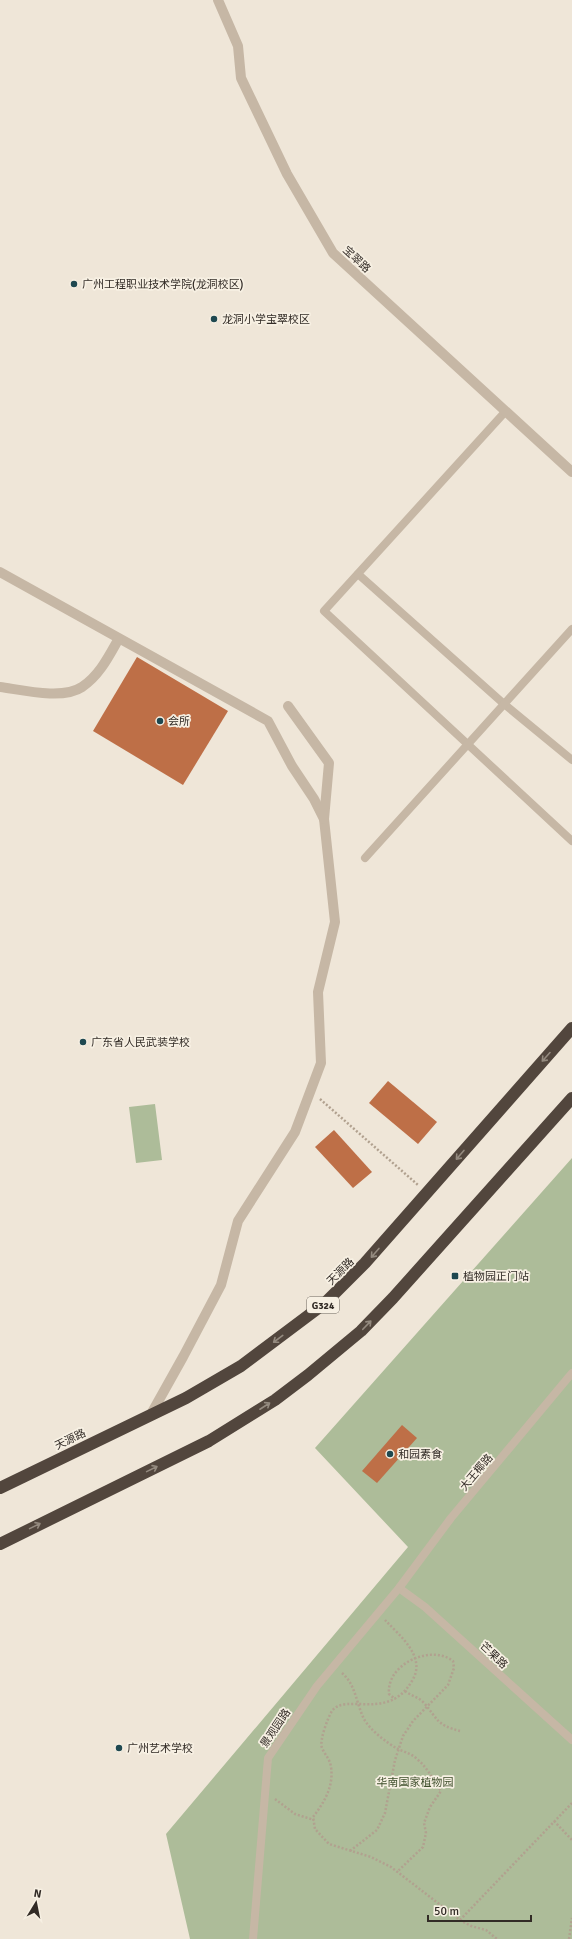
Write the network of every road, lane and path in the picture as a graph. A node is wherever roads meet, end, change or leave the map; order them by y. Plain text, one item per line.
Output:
1 (218, 0) edge
2 (505, 412) junction
3 (572, 472) edge
4 (0, 572) edge
5 (358, 574) junction
6 (572, 629) edge
7 (118, 640) dead end
8 (0, 687) edge
9 (504, 704) junction
10 (288, 706) dead end
11 (468, 743) junction
12 (572, 760) edge
13 (324, 819) junction
14 (572, 841) edge
15 (365, 858) dead end
16 (572, 1028) edge
17 (310, 1091) junction
18 (572, 1098) edge
19 (427, 1193) junction
20 (572, 1373) edge
21 (150, 1416) junction
22 (0, 1488) edge
23 (0, 1544) edge
24 (399, 1588) junction
25 (378, 1613) junction
26 (416, 1658) junction
27 (334, 1666) junction
28 (405, 1691) junction
29 (395, 1699) junction
30 (359, 1704) junction
31 (426, 1706) junction
32 (460, 1731) dead end
33 (572, 1740) edge
34 (399, 1749) junction
35 (265, 1789) junction
36 (572, 1803) edge
37 (314, 1820) junction
38 (554, 1821) junction
39 (572, 1840) edge
40 (350, 1852) junction
41 (397, 1872) junction
42 (572, 1918) edge
43 (460, 1920) junction
44 (252, 1939) edge
45 (497, 1939) edge
46 (569, 1939) edge

1 - 2 street, 宝翠路
2 - 3 street, 宝翠路
2 - 5 lane
4 - 13 street
5 - 9 lane
5 - 11 lane
6 - 9 lane
7 - 8 street
9 - 11 lane
9 - 12 lane
10 - 13 street
11 - 14 lane
11 - 15 lane
13 - 17 street
16 -> 19 highway, 天源路 / G324
17 - 19 path
17 - 21 street
23 -> 18 highway
19 -> 21 highway, 天源路 / G324
20 - 24 lane, 大王椰路
21 - 22 highway, 天源路 / G324
24 - 25 lane, 景观园路
24 - 33 lane, 芒果路
25 - 26 path
25 - 27 lane, 景观园路
26 - 28 path
26 - 29 path
26 - 31 path
27 - 30 path
27 - 35 lane, 景观园路
28 - 29 path
28 - 31 path
29 - 30 path
30 - 34 path
30 - 37 path
31 - 32 path
31 - 34 path
34 - 40 path
34 - 41 path
35 - 37 path
35 - 44 lane, 景观园路
36 - 38 path
37 - 40 path
38 - 39 path
38 - 43 path
40 - 41 path
41 - 43 path
42 - 46 path
43 - 45 path

